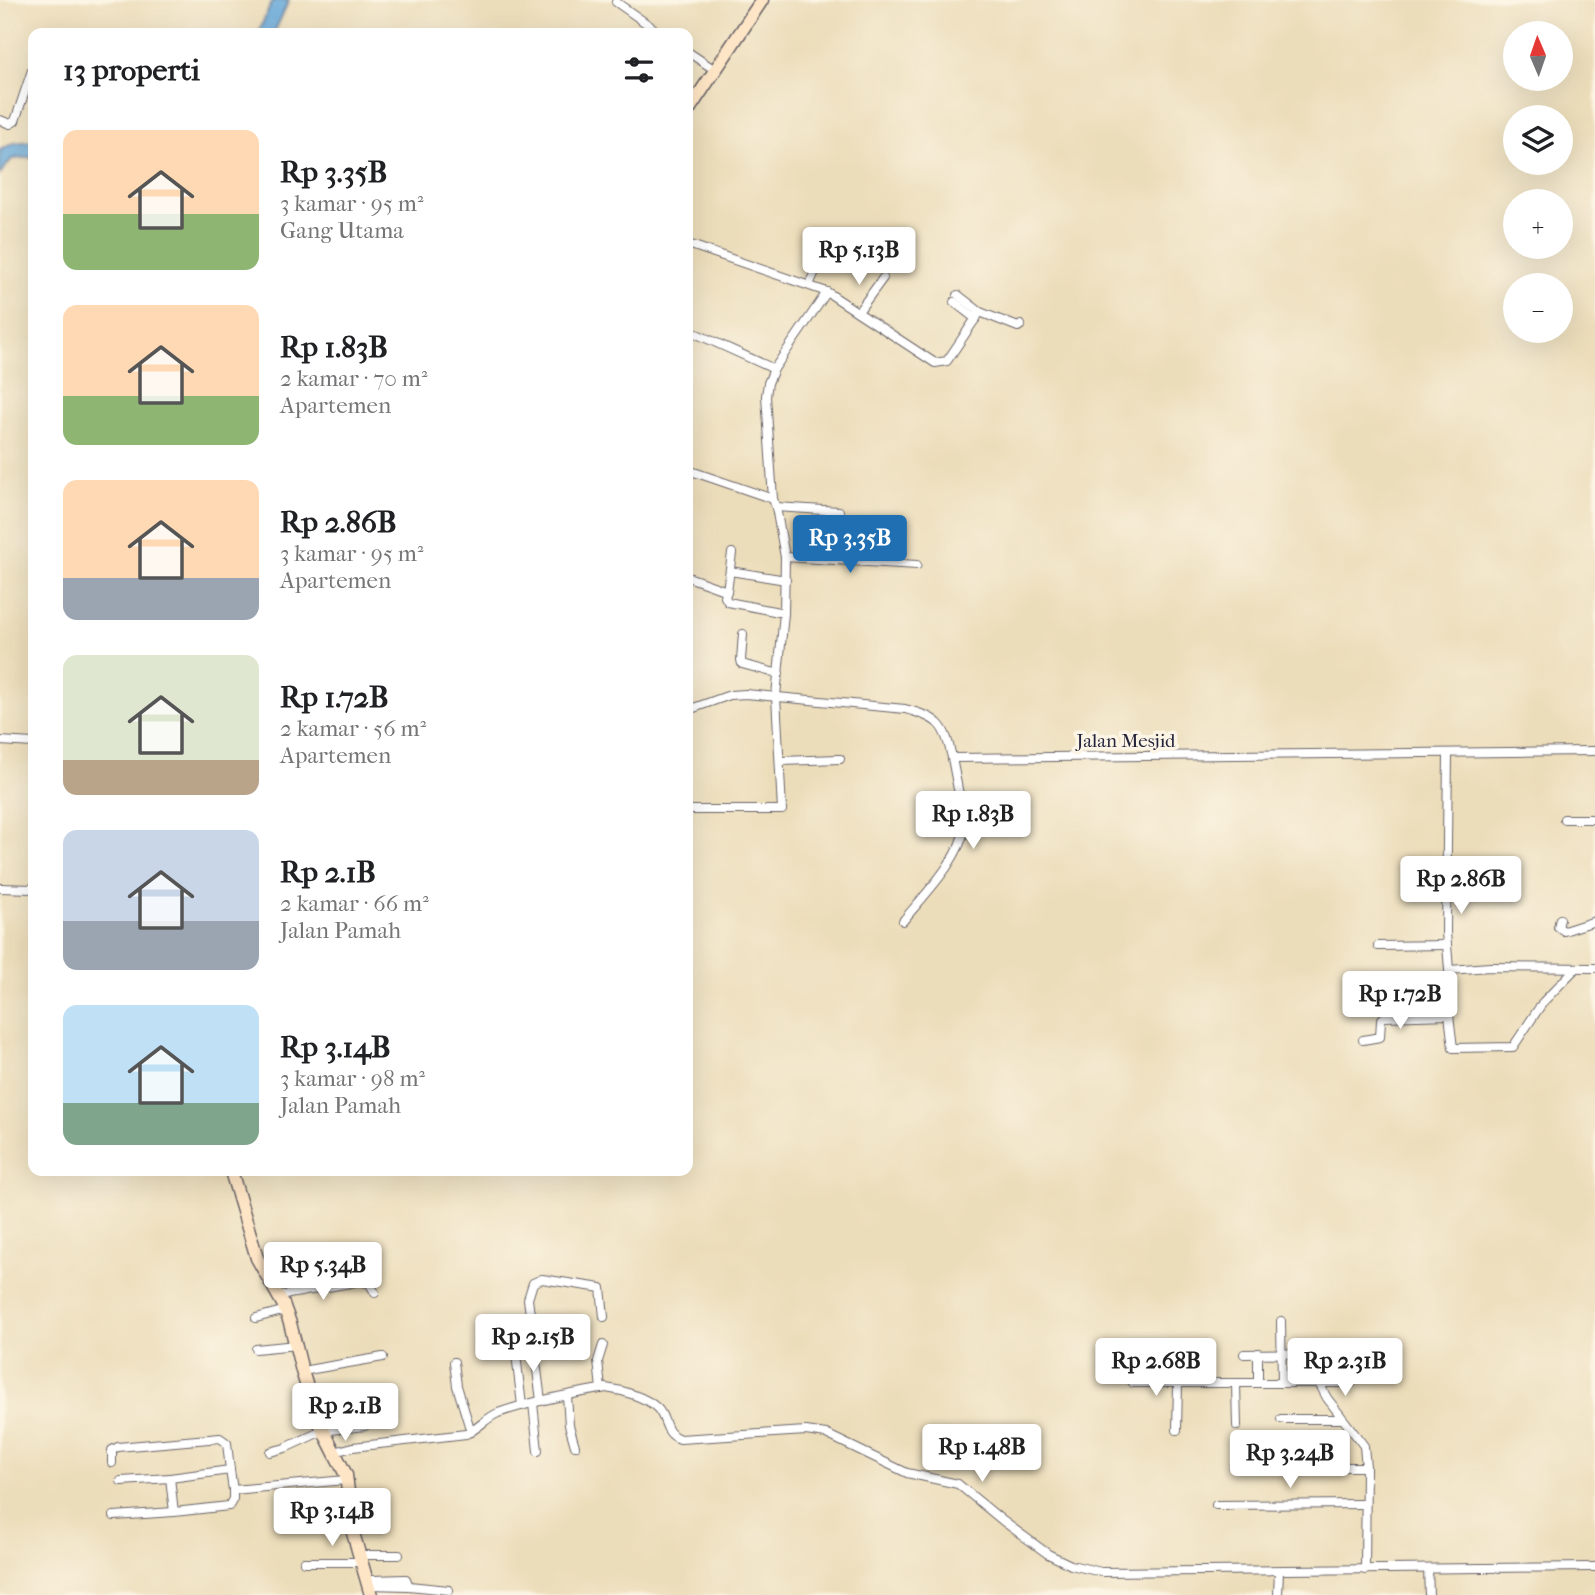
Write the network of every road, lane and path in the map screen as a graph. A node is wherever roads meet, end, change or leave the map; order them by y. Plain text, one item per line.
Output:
1 (762, 0) edge
2 (616, 2) dead end
3 (653, 28) edge
4 (693, 55) edge
5 (715, 70) junction
6 (28, 82) edge
7 (693, 103) edge
8 (0, 120) edge
9 (831, 236) dead end
10 (693, 246) edge
11 (883, 278) dead end
12 (809, 285) junction
13 (827, 292) junction
14 (956, 298) dead end
15 (858, 312) junction
16 (978, 315) junction
17 (1021, 325) dead end
18 (693, 332) edge
19 (774, 369) junction
20 (693, 472) edge
21 (775, 503) junction
22 (839, 511) dead end
23 (733, 552) dead end
24 (785, 557) junction
25 (917, 565) dead end
26 (730, 570) junction
27 (693, 580) edge
28 (786, 580) junction
29 (727, 591) junction
30 (784, 613) junction
31 (743, 634) dead end
32 (779, 674) junction
33 (776, 696) junction
34 (693, 708) edge
35 (0, 741) edge
36 (28, 743) edge
37 (1595, 751) edge
38 (1448, 753) junction
39 (952, 758) junction
40 (840, 759) dead end
41 (781, 761) junction
42 (693, 810) edge
43 (1564, 819) dead end
44 (1595, 819) edge
45 (0, 888) edge
46 (28, 889) edge
47 (1560, 919) dead end
48 (903, 921) dead end
49 (1595, 921) edge
50 (1378, 946) dead end
51 (1447, 946) junction
52 (1576, 968) junction
53 (1595, 968) edge
54 (1450, 970) junction
55 (1449, 1015) junction
56 (1363, 1040) dead end
57 (232, 1176) edge
58 (375, 1293) dead end
59 (278, 1296) junction
60 (285, 1310) junction
61 (604, 1317) dead end
62 (256, 1318) dead end
63 (1281, 1321) dead end
64 (296, 1345) junction
65 (515, 1345) dead end
66 (603, 1345) dead end
67 (256, 1349) dead end
68 (1281, 1352) junction
69 (1258, 1353) junction
70 (1339, 1353) dead end
71 (1244, 1354) dead end
72 (383, 1357) dead end
73 (454, 1362) dead end
74 (302, 1371) junction
75 (1351, 1382) dead end
76 (1133, 1383) dead end
77 (1258, 1383) junction
78 (1282, 1383) junction
79 (1319, 1383) junction
80 (1178, 1384) junction
81 (1236, 1384) junction
82 (601, 1389) junction
83 (567, 1396) junction
84 (537, 1402) junction
85 (522, 1406) junction
86 (1281, 1419) dead end
87 (1342, 1419) junction
88 (365, 1426) dead end
89 (1237, 1426) dead end
90 (1177, 1430) dead end
91 (322, 1431) junction
92 (471, 1432) junction
93 (575, 1446) dead end
94 (537, 1451) dead end
95 (270, 1452) dead end
96 (334, 1452) junction
97 (112, 1463) dead end
98 (1234, 1467) dead end
99 (1366, 1468) junction
100 (230, 1470) junction
101 (170, 1478) junction
102 (346, 1480) junction
103 (121, 1481) dead end
104 (233, 1490) junction
105 (1365, 1504) junction
106 (1216, 1505) dead end
107 (174, 1512) junction
108 (114, 1516) dead end
109 (399, 1555) dead end
110 (360, 1559) junction
111 (304, 1562) dead end
112 (1595, 1567) edge
113 (1428, 1569) junction
114 (1365, 1570) junction
115 (1279, 1571) junction
116 (368, 1587) edge
117 (449, 1590) dead end
118 (1278, 1595) edge
119 (1429, 1595) edge

1 - 5 street
2 - 3 street
4 - 5 street
5 - 7 street
6 - 8 street
9 - 12 street
10 - 12 street
11 - 15 street
12 - 13 street
13 - 15 street
13 - 19 street
14 - 16 street
15 - 16 street
16 - 17 street
18 - 19 street
19 - 21 street
20 - 21 street
21 - 22 street
21 - 24 street
23 - 26 street
24 - 25 street
24 - 28 street
26 - 28 street
26 - 29 street
27 - 29 street
28 - 30 street
29 - 30 street
30 - 32 street
31 - 32 street
32 - 33 street
33 - 34 street
33 - 39 street
33 - 41 street
35 - 36 street
37 - 38 street, Jalan Mesjid
38 - 39 street, Jalan Mesjid
38 - 51 street
39 - 48 street
40 - 41 street
41 - 42 street
43 - 44 street
45 - 46 street
47 - 49 street
50 - 51 street
51 - 54 street
52 - 53 street
52 - 54 street
52 - 55 street
54 - 55 street
55 - 56 street
57 - 59 street
58 - 59 street
59 - 60 street
60 - 62 street
60 - 64 street
61 - 84 street
63 - 68 street
64 - 67 street
64 - 74 street
65 - 85 street
66 - 82 street
68 - 69 street
68 - 70 street
68 - 78 street
69 - 71 street
69 - 77 street
72 - 74 street
73 - 92 street
74 - 91 street
75 - 79 street
76 - 80 street
77 - 78 street
77 - 81 street
78 - 79 street
79 - 87 street
80 - 81 street
80 - 90 street
81 - 89 street
82 - 83 street
82 - 115 street
83 - 84 street
83 - 93 street
84 - 85 street
84 - 94 street
85 - 92 street
86 - 87 street
87 - 99 street
88 - 91 street
91 - 95 street
91 - 96 street
92 - 96 street
96 - 102 street
97 - 100 street
98 - 99 street
99 - 105 street
100 - 101 street
100 - 104 street
101 - 103 street
101 - 107 street
102 - 104 street
102 - 110 street
104 - 107 street
105 - 106 street
105 - 114 street
107 - 108 street
109 - 110 street
110 - 111 street
110 - 116 street
112 - 113 street
113 - 114 street
113 - 119 street
114 - 115 street
115 - 118 street
116 - 117 street

